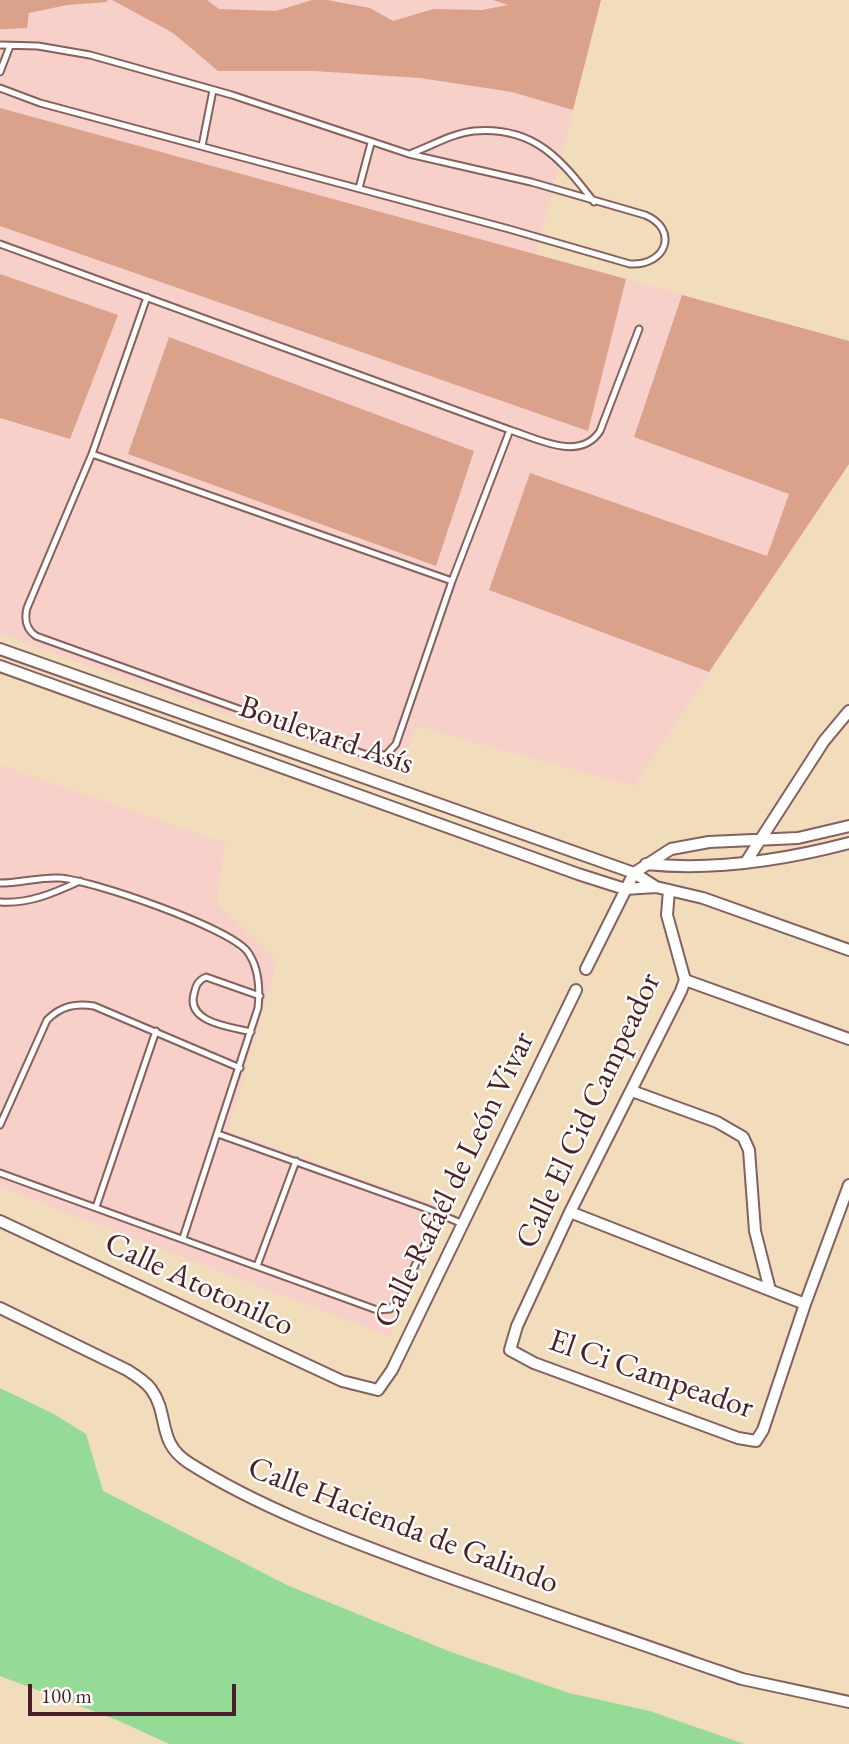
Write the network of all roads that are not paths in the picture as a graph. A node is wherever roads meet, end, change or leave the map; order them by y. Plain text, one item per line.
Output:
1 (0, 45) edge
2 (10, 46) junction
3 (0, 72) edge
4 (0, 88) edge
5 (213, 90) junction
6 (371, 142) junction
7 (202, 146) junction
8 (409, 154) junction
9 (359, 188) junction
10 (594, 202) junction
11 (0, 244) edge
12 (147, 297) junction
13 (639, 329) dead end
14 (510, 430) junction
15 (92, 454) junction
16 (452, 581) junction
17 (0, 649) edge
18 (0, 666) edge
19 (94, 682) junction
20 (89, 698) junction
21 (849, 711) edge
22 (387, 786) junction
23 (382, 804) junction
24 (495, 824) junction
25 (849, 826) edge
26 (758, 840) junction
27 (490, 843) junction
28 (849, 843) edge
29 (746, 862) junction
30 (646, 864) junction
31 (634, 873) junction
32 (80, 881) junction
33 (0, 883) edge
34 (656, 887) junction
35 (625, 889) junction
36 (669, 890) junction
37 (0, 902) edge
38 (849, 950) edge
39 (586, 969) dead end
40 (685, 980) junction
41 (576, 990) dead end
42 (260, 996) junction
43 (156, 1031) junction
44 (251, 1032) junction
45 (849, 1039) edge
46 (240, 1068) junction
47 (632, 1091) junction
48 (0, 1125) edge
49 (218, 1134) junction
50 (296, 1161) junction
51 (0, 1173) edge
52 (849, 1185) edge
53 (96, 1207) junction
54 (570, 1212) junction
55 (440, 1213) junction
56 (0, 1221) edge
57 (463, 1224) junction
58 (183, 1238) junction
59 (257, 1266) junction
60 (770, 1290) junction
61 (805, 1304) junction
62 (0, 1308) edge
63 (510, 1350) joint
64 (378, 1390) joint
65 (849, 1702) edge

1 - 2 lane
2 - 3 lane
2 - 5 lane
4 - 7 lane
5 - 6 lane
5 - 7 lane
6 - 8 lane
6 - 9 lane
7 - 9 lane
8 - 10 lane
8 - 10 lane
9 - 10 lane
11 - 12 lane
12 - 14 lane
12 - 15 lane
13 - 14 lane
14 - 16 lane
15 - 16 lane
15 - 16 lane
17 - 19 street, Boulevard Asís
18 - 20 street, Boulevard Asís
19 - 20 street
19 - 22 street, Boulevard Asís
20 - 23 street, Boulevard Asís
21 - 26 street
22 - 23 street
22 - 24 street, Boulevard Asís
23 - 27 street, Boulevard Asís
24 - 27 street
24 - 31 street, Boulevard Asís
25 - 26 street
26 - 29 street
26 - 30 street
27 - 35 street, Boulevard Asís
28 - 29 street
29 - 30 street
30 - 31 street
31 - 34 street, Boulevard Asís
31 - 35 street
32 - 33 lane
32 - 37 lane
32 - 42 lane
34 - 35 street
34 - 36 street
35 - 39 street
36 - 38 street
36 - 40 street, Calle El Cid Campeador
40 - 45 street
40 - 47 street, Calle El Cid Campeador
41 - 57 street, Calle Rafaél de León Vivar
42 - 44 lane
42 - 44 lane
43 - 46 lane
43 - 48 lane
43 - 53 lane
44 - 46 lane
46 - 49 lane
47 - 54 street, Calle El Cid Campeador
47 - 60 street
49 - 50 lane
49 - 58 lane
50 - 55 lane
50 - 59 lane
51 - 53 lane
52 - 61 street, El Ci Campeador
53 - 58 lane
54 - 60 street
54 - 63 street, Calle El Cid Campeador
55 - 57 lane
55 - 59 lane
56 - 64 street, Calle Atotonilco
57 - 64 street, Calle Rafaél de León Vivar
58 - 59 lane
60 - 61 street
61 - 63 street, El Ci Campeador
62 - 65 street, Calle Hacienda de Galindo

